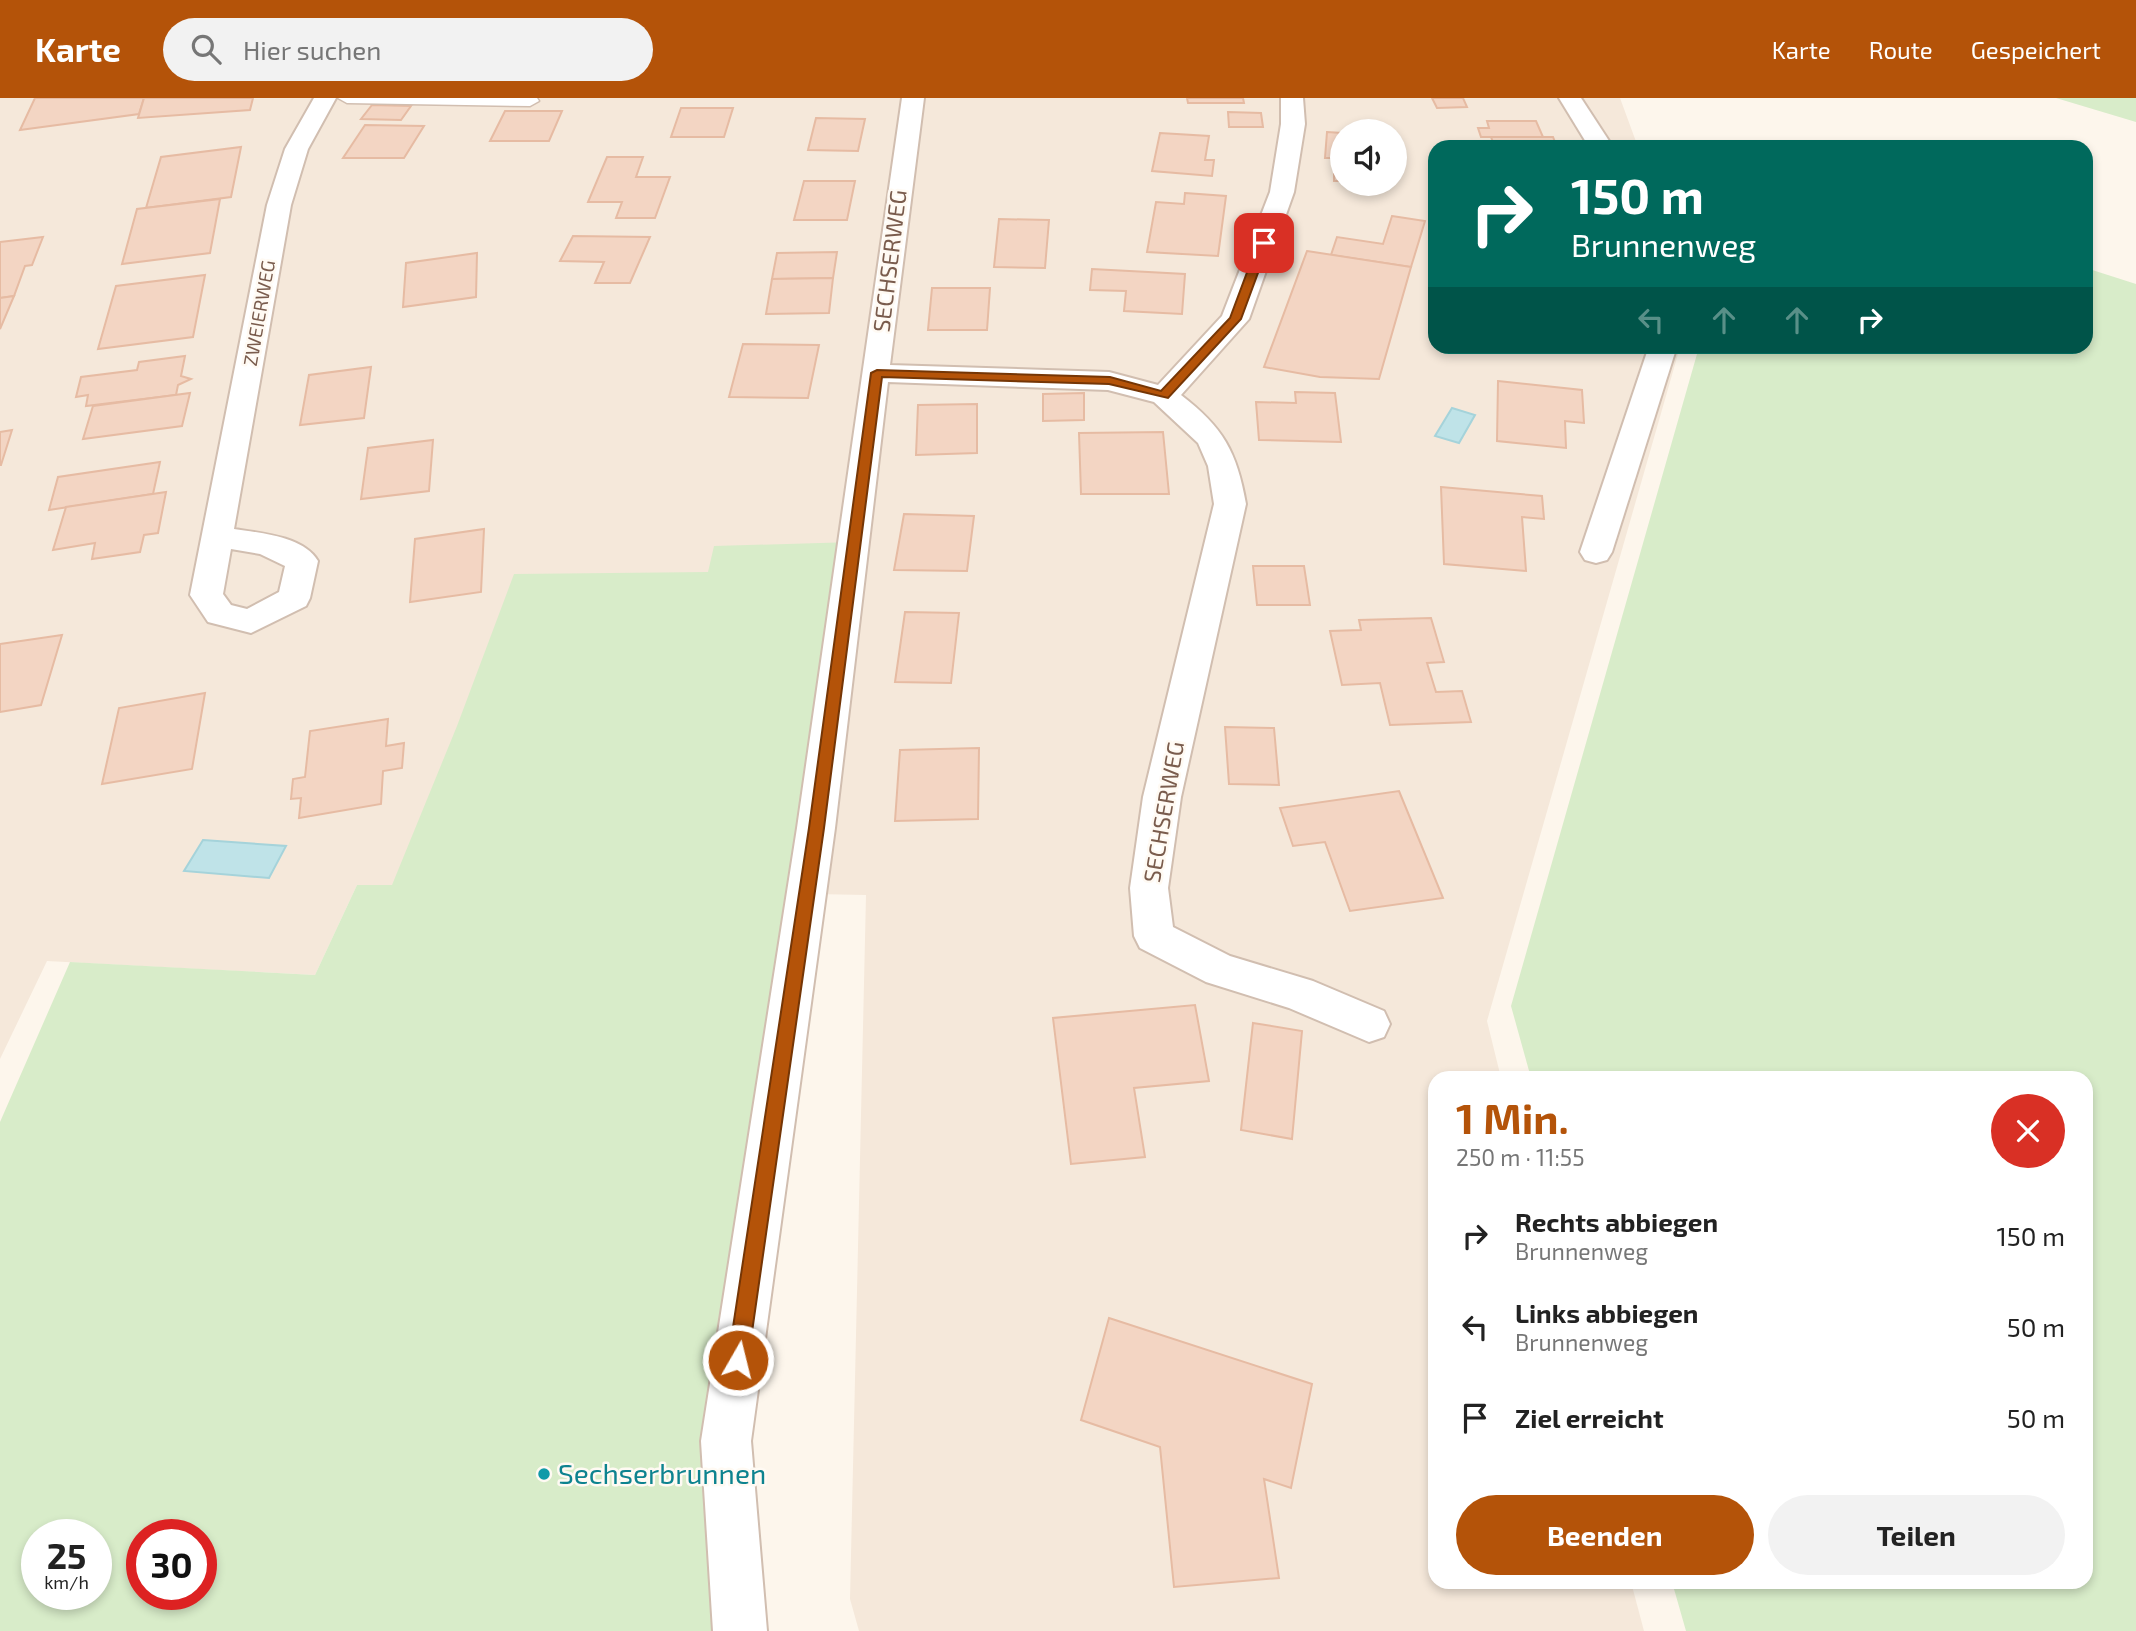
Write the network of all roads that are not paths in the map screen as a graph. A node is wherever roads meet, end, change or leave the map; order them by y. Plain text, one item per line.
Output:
1 (325, 98) edge
2 (347, 98) edge
3 (913, 98) edge
4 (1292, 98) edge
5 (1570, 98) edge
6 (530, 101) dead end
7 (1597, 140) edge
8 (1660, 354) edge
9 (877, 373) junction
10 (1164, 396) junction
11 (218, 537) dead end
12 (1596, 552) dead end
13 (1369, 1024) dead end
14 (740, 1631) edge

1 - 11 street, ZWEIERWEG
2 - 6 lane
3 - 9 street, SECHSERWEG
4 - 10 street
5 - 7 street
8 - 12 street
9 - 10 street
9 - 14 street, SECHSERWEG
10 - 13 street, SECHSERWEG

